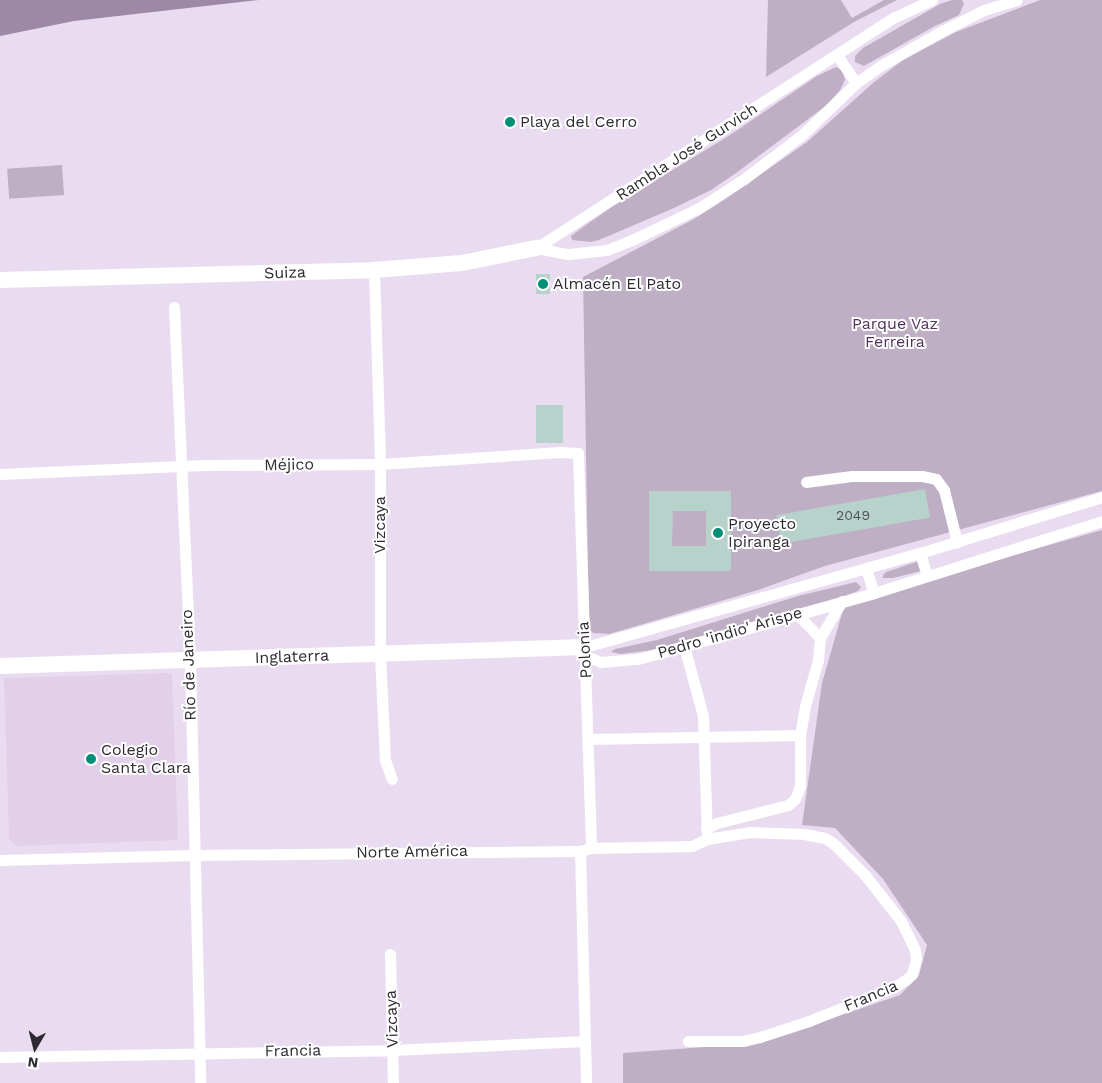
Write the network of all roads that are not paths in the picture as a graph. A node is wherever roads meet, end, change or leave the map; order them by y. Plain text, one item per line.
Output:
1 (932, 0) edge
2 (1016, 0) edge
3 (837, 55) junction
4 (856, 83) junction
5 (536, 248) junction
6 (374, 270) junction
7 (0, 280) edge
8 (174, 307) dead end
9 (578, 453) joint
10 (380, 464) junction
11 (182, 466) junction
12 (0, 474) edge
13 (806, 482) dead end
14 (1102, 498) edge
15 (1102, 521) edge
16 (957, 542) junction
17 (920, 553) junction
18 (866, 569) junction
19 (927, 576) junction
20 (874, 593) junction
21 (842, 602) junction
22 (797, 614) junction
23 (820, 638) junction
24 (684, 646) junction
25 (585, 652) junction
26 (380, 654) junction
27 (190, 662) junction
28 (0, 666) edge
29 (800, 735) junction
30 (705, 736) junction
31 (588, 739) junction
32 (392, 779) dead end
33 (707, 833) junction
34 (821, 837) joint
35 (586, 849) junction
36 (194, 855) junction
37 (0, 860) edge
38 (390, 954) dead end
39 (585, 1041) junction
40 (688, 1041) dead end
41 (393, 1050) junction
42 (200, 1053) junction
43 (0, 1057) edge
44 (200, 1083) edge
45 (394, 1083) edge
46 (586, 1083) edge

1 - 3 street, Rambla José Gurvich
2 - 4 street
3 - 4 street
3 - 5 street, Rambla José Gurvich
4 - 5 street, Suiza
5 - 6 street, Suiza
6 - 7 street, Suiza
6 - 10 street, Vizcaya
8 - 11 street, Río de Janeiro
9 - 10 street, Méjico
9 - 25 street, Polonia
10 - 11 street, Méjico
10 - 26 street, Vizcaya
11 - 12 street, Méjico
11 - 27 street, Río de Janeiro
13 - 16 street
14 - 16 street, Pedro 'indio' Arispe
15 - 19 street, Pedro 'indio' Arispe
16 - 17 street, Pedro 'indio' Arispe
17 - 18 street, Pedro 'indio' Arispe
17 - 19 street
18 - 20 street
18 - 25 street, Pedro 'indio' Arispe
19 - 20 street, Pedro 'indio' Arispe
20 - 21 street, Pedro 'indio' Arispe
21 - 22 street, Pedro 'indio' Arispe
21 - 23 street
22 - 23 street
22 - 24 street, Pedro 'indio' Arispe
23 - 29 street
24 - 25 street, Pedro 'indio' Arispe
24 - 30 street
25 - 26 street, Inglaterra
25 - 31 street, Polonia
26 - 27 street, Inglaterra
26 - 32 street, Vizcaya
27 - 28 street, Inglaterra
27 - 36 street, Río de Janeiro
29 - 30 street
29 - 33 street
30 - 31 street
30 - 33 street
31 - 35 street, Polonia
33 - 34 street, Norte América
33 - 35 street, Norte América
34 - 40 street, Francia
35 - 36 street, Norte América
35 - 39 street, Polonia
36 - 37 street, Norte América
36 - 42 street, Río de Janeiro
38 - 41 street, Vizcaya
39 - 41 street, Francia
39 - 46 street, Polonia
41 - 42 street, Francia
41 - 45 street, Vizcaya
42 - 43 street, Francia
42 - 44 street, Río de Janeiro

